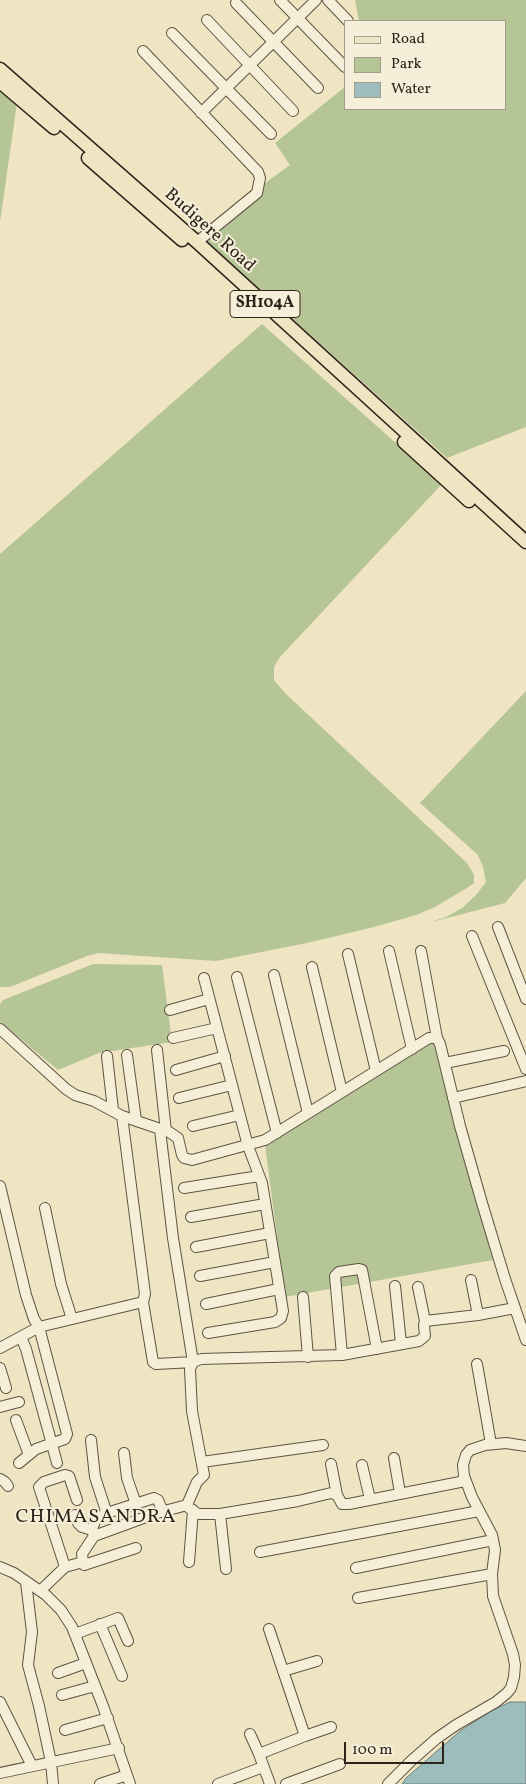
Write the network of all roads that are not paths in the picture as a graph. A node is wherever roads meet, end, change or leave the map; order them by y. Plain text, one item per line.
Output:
1 (280, 0) edge
2 (316, 0) edge
3 (328, 0) edge
4 (236, 3) dead end
5 (297, 18) junction
6 (207, 20) dead end
7 (347, 20) edge
8 (172, 33) dead end
9 (273, 42) junction
10 (143, 51) dead end
11 (250, 65) junction
12 (344, 66) edge
13 (0, 69) edge
14 (0, 82) edge
15 (226, 88) junction
16 (318, 88) dead end
17 (293, 111) dead end
18 (201, 113) junction
19 (272, 134) dead end
20 (197, 242) junction
21 (526, 542) edge
22 (526, 553) edge
23 (498, 927) dead end
24 (472, 936) dead end
25 (389, 951) dead end
26 (421, 952) dead end
27 (348, 954) dead end
28 (312, 967) dead end
29 (274, 975) dead end
30 (237, 977) dead end
31 (204, 978) dead end
32 (210, 999) junction
33 (526, 999) edge
34 (170, 1010) dead end
35 (217, 1028) junction
36 (0, 1029) edge
37 (173, 1038) dead end
38 (437, 1038) junction
39 (412, 1049) junction
40 (157, 1050) dead end
41 (504, 1051) dead end
42 (127, 1055) dead end
43 (107, 1056) dead end
44 (224, 1056) junction
45 (445, 1063) junction
46 (526, 1069) edge
47 (176, 1070) dead end
48 (376, 1071) junction
49 (526, 1081) edge
50 (232, 1085) junction
51 (342, 1092) junction
52 (179, 1098) dead end
53 (453, 1098) junction
54 (118, 1113) junction
55 (308, 1113) junction
56 (240, 1115) junction
57 (136, 1120) junction
58 (193, 1126) dead end
59 (163, 1130) junction
60 (277, 1133) junction
61 (248, 1146) junction
62 (259, 1176) junction
63 (0, 1186) edge
64 (184, 1188) dead end
65 (265, 1204) junction
66 (45, 1208) dead end
67 (191, 1217) dead end
68 (270, 1233) junction
69 (196, 1247) dead end
70 (275, 1262) junction
71 (200, 1276) dead end
72 (471, 1280) dead end
73 (395, 1286) dead end
74 (418, 1287) dead end
75 (279, 1289) junction
76 (303, 1298) dead end
77 (143, 1302) junction
78 (206, 1304) dead end
79 (515, 1308) junction
80 (478, 1315) junction
81 (72, 1319) junction
82 (425, 1321) junction
83 (524, 1326) edge
84 (39, 1327) junction
85 (208, 1333) dead end
86 (22, 1337) junction
87 (526, 1340) edge
88 (401, 1343) junction
89 (0, 1348) edge
90 (377, 1349) junction
91 (342, 1355) junction
92 (308, 1357) junction
93 (193, 1362) junction
94 (477, 1364) dead end
95 (1, 1373) edge
96 (6, 1388) dead end
97 (20, 1402) dead end
98 (0, 1407) edge
99 (16, 1420) dead end
100 (92, 1440) dead end
101 (52, 1444) junction
102 (491, 1444) junction
103 (323, 1445) dead end
104 (526, 1446) edge
105 (124, 1453) dead end
106 (29, 1455) junction
107 (394, 1458) dead end
108 (202, 1462) junction
109 (19, 1463) dead end
110 (57, 1463) dead end
111 (331, 1464) dead end
112 (362, 1465) dead end
113 (0, 1479) edge
114 (465, 1481) junction
115 (8, 1486) dead end
116 (400, 1493) junction
117 (337, 1494) junction
118 (370, 1499) junction
119 (77, 1500) dead end
120 (136, 1504) junction
121 (190, 1508) junction
122 (479, 1511) junction
123 (163, 1512) junction
124 (107, 1514) junction
125 (220, 1514) junction
126 (74, 1515) dead end
127 (93, 1533) junction
128 (493, 1540) junction
129 (136, 1548) dead end
130 (260, 1552) dead end
131 (83, 1562) junction
132 (188, 1562) dead end
133 (0, 1567) edge
134 (65, 1568) junction
135 (226, 1568) dead end
136 (356, 1568) dead end
137 (492, 1574) junction
138 (26, 1582) junction
139 (40, 1591) junction
140 (358, 1598) dead end
141 (100, 1624) junction
142 (270, 1630) dead end
143 (75, 1634) junction
144 (128, 1641) dead end
145 (316, 1661) dead end
146 (86, 1662) junction
147 (283, 1672) junction
148 (58, 1673) dead end
149 (122, 1676) dead end
150 (95, 1686) junction
151 (62, 1695) dead end
152 (0, 1702) edge
153 (108, 1718) junction
154 (330, 1727) dead end
155 (65, 1730) dead end
156 (250, 1734) dead end
157 (306, 1736) junction
158 (119, 1748) junction
159 (259, 1754) junction
160 (50, 1762) junction
161 (340, 1764) dead end
162 (32, 1766) junction
163 (263, 1767) junction
164 (0, 1773) edge
165 (128, 1779) edge
166 (53, 1784) edge
167 (100, 1784) edge
168 (218, 1784) edge
169 (270, 1784) edge
170 (286, 1784) edge
171 (388, 1784) edge

1 - 5 street
2 - 5 street
3 - 7 street
4 - 9 street
5 - 9 street
5 - 12 street
6 - 11 street
8 - 15 street
9 - 11 street
9 - 16 street
10 - 18 street
11 - 15 street
11 - 17 street
13 - 20 main road, Budigere Road / SH104A
14 - 22 main road, Budigere Road / SH104A
15 - 18 street
15 - 19 street
18 - 20 street
20 - 21 main road, Budigere Road / SH104A
23 - 33 street
24 - 46 street
25 - 39 street
26 - 38 street
27 - 48 street
28 - 51 street
29 - 55 street
30 - 60 street
31 - 32 street
32 - 34 street
32 - 35 street
35 - 37 street
35 - 44 street
36 - 54 street
38 - 39 street
38 - 45 street
39 - 48 street
40 - 59 street
41 - 45 street
42 - 57 street
43 - 54 street
44 - 47 street
44 - 50 street
45 - 53 street
48 - 51 street
49 - 53 street
50 - 52 street
50 - 56 street
51 - 55 street
53 - 79 street
54 - 57 street
54 - 77 street
55 - 60 street
56 - 58 street
56 - 61 street
57 - 59 street
59 - 61 street
59 - 93 street
60 - 61 street
61 - 62 street
62 - 64 street
62 - 65 street
63 - 84 street
65 - 67 street
65 - 68 street
66 - 81 street
68 - 69 street
68 - 70 street
70 - 71 street
70 - 75 street
72 - 80 street
73 - 88 street
74 - 82 street
75 - 78 street
75 - 85 street
76 - 92 street
77 - 81 street
77 - 93 street
79 - 80 street
79 - 83 street
80 - 82 street
81 - 84 street
82 - 88 street
83 - 87 street
84 - 86 street
84 - 101 street
86 - 89 street
86 - 101 street
88 - 90 street
90 - 91 street
90 - 91 street
91 - 92 street
92 - 93 street
93 - 108 street
94 - 102 street
95 - 96 street
97 - 98 street
99 - 106 street
100 - 124 street
101 - 106 street
101 - 110 street
102 - 104 street
102 - 114 street
103 - 108 street
105 - 120 street
106 - 109 street
107 - 116 street
108 - 121 street
111 - 117 street
112 - 118 street
113 - 115 street
114 - 116 street
114 - 122 street
116 - 118 street
117 - 118 street
117 - 125 street
119 - 134 street
120 - 123 street
120 - 124 street
121 - 123 street
121 - 125 street
121 - 132 street
122 - 128 street
122 - 130 street
123 - 127 street
124 - 127 street
125 - 135 street
126 - 127 street
127 - 131 street
128 - 136 street
128 - 137 street
129 - 131 street
131 - 134 street
133 - 138 street
134 - 139 street
137 - 140 street
137 - 171 street
138 - 139 street
138 - 160 street
139 - 143 street
141 - 143 street
141 - 144 street
141 - 149 street
142 - 147 street
143 - 146 street
145 - 147 street
146 - 148 street
146 - 150 street
147 - 157 street
150 - 151 street
150 - 153 street
152 - 162 street
153 - 155 street
153 - 158 street
154 - 157 street
156 - 159 street
157 - 159 street
158 - 160 street
158 - 165 street
159 - 163 street
160 - 162 street
160 - 166 street
161 - 170 street
162 - 164 street
163 - 168 street
163 - 169 street
165 - 167 street

